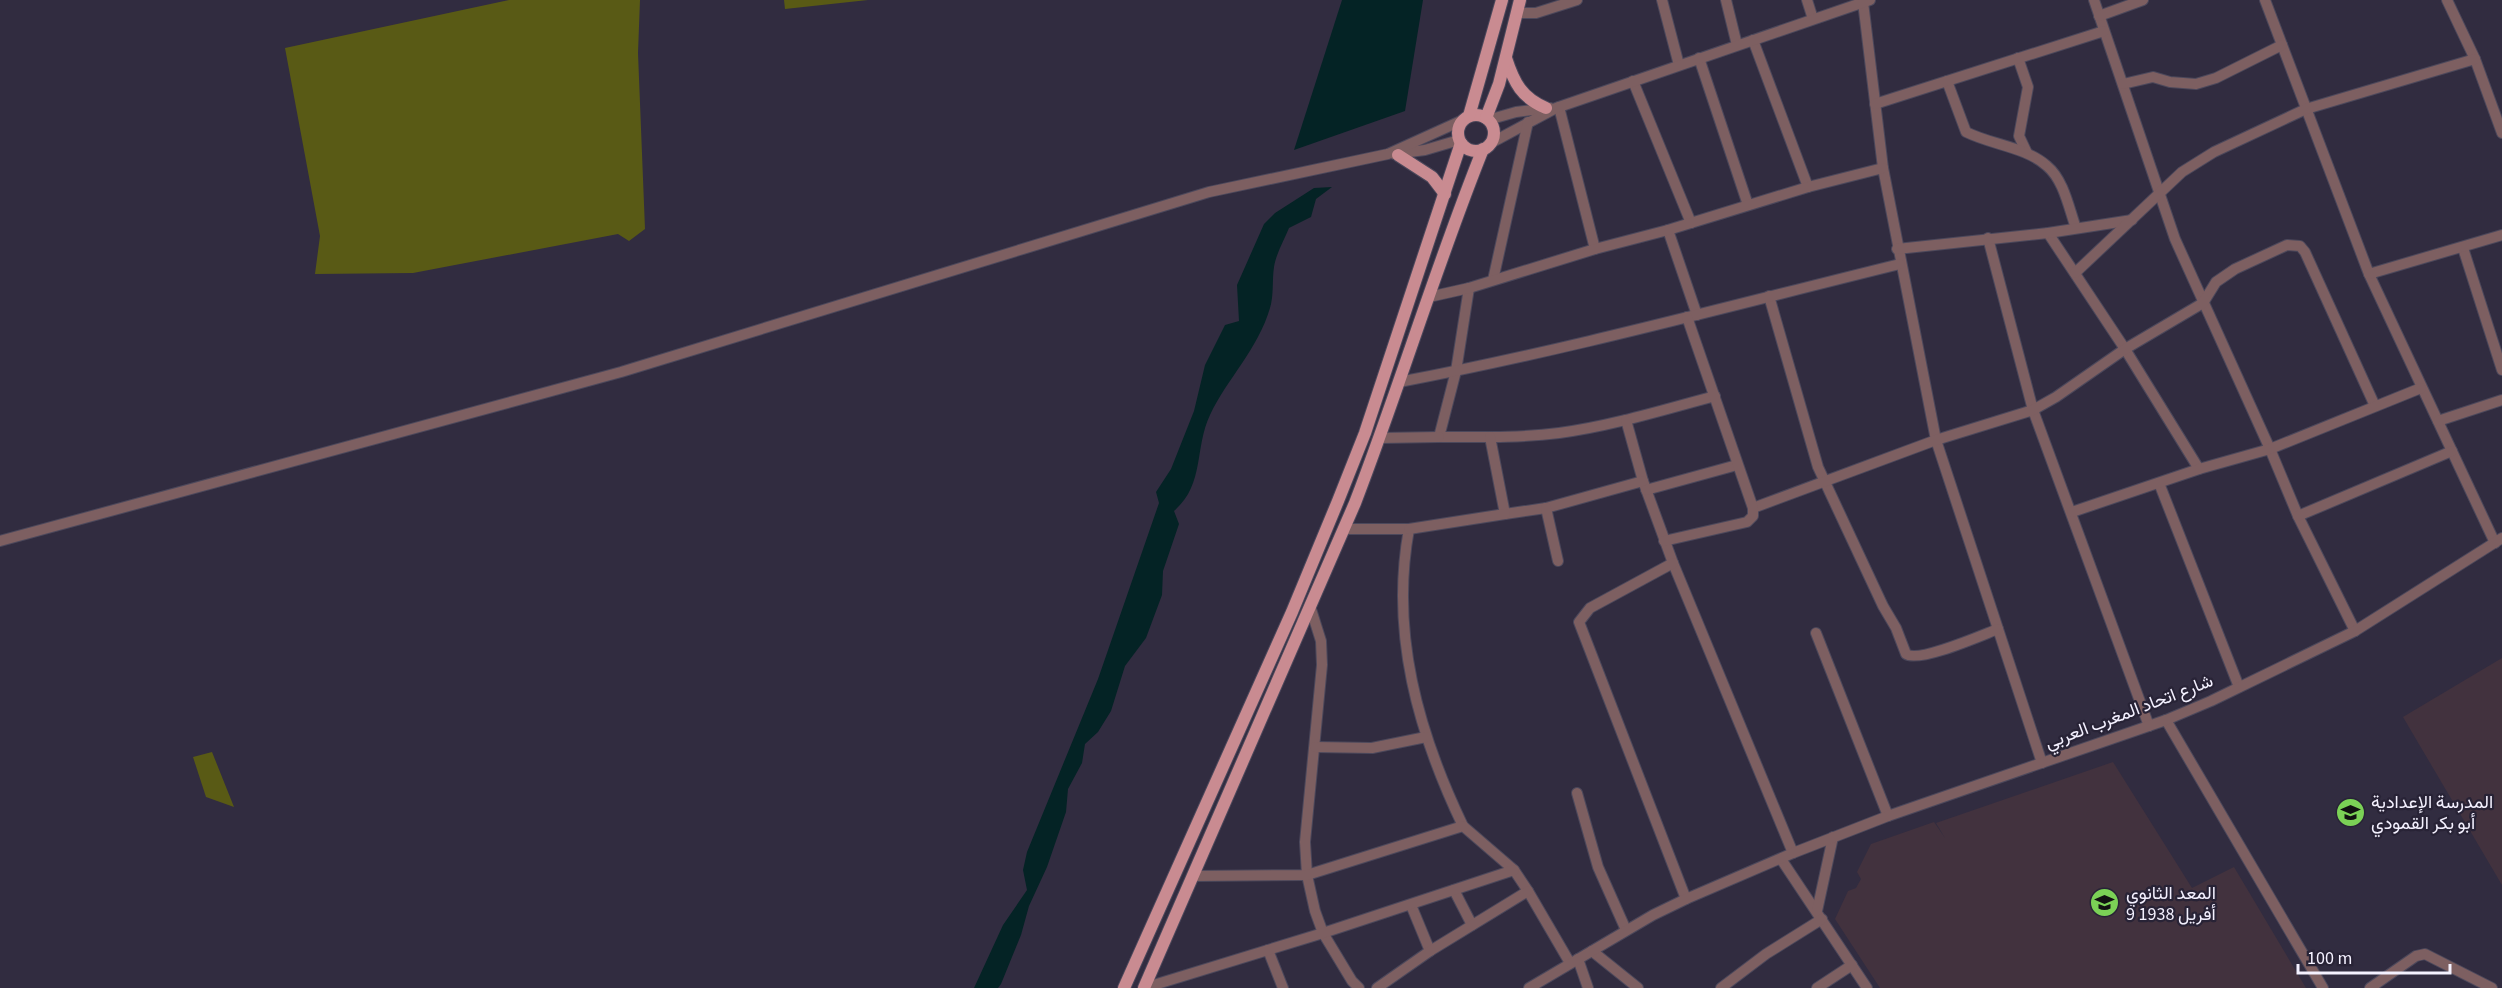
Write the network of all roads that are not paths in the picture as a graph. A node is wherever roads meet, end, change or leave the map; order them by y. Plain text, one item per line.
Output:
1 (1502, 0) edge
2 (1577, 0) edge
3 (1662, 0) edge
4 (1726, 0) edge
5 (1807, 0) edge
6 (2094, 0) edge
7 (2143, 0) edge
8 (2266, 0) edge
9 (2447, 0) edge
10 (1866, 1) edge
11 (1518, 6) edge
12 (2099, 16) junction
13 (1813, 19) junction
14 (2104, 31) junction
15 (1753, 40) junction
16 (1737, 45) junction
17 (2282, 45) junction
18 (1506, 58) junction
19 (1699, 58) junction
20 (2018, 58) junction
21 (2475, 59) junction
22 (1679, 65) junction
23 (1633, 81) junction
24 (1947, 81) junction
25 (2122, 84) junction
26 (1875, 104) junction
27 (1554, 108) junction
28 (2306, 109) junction
29 (1466, 118) junction
30 (1487, 119) junction
31 (1528, 122) junction
32 (2502, 133) edge
33 (1460, 142) junction
34 (1486, 147) junction
35 (2027, 153) junction
36 (1393, 154) junction
37 (1883, 168) junction
38 (1808, 187) junction
39 (2160, 192) junction
40 (1445, 194) junction
41 (1748, 205) junction
42 (2133, 220) junction
43 (1691, 222) junction
44 (2076, 228) junction
45 (1668, 230) junction
46 (2048, 233) junction
47 (2502, 236) edge
48 (1988, 238) junction
49 (2463, 248) junction
50 (1595, 249) junction
51 (1897, 249) junction
52 (1900, 264) junction
53 (2075, 273) junction
54 (2369, 274) junction
55 (1493, 280) junction
56 (1469, 288) junction
57 (1769, 296) junction
58 (1429, 297) junction
59 (2203, 303) junction
60 (1692, 316) junction
61 (2125, 349) junction
62 (2502, 370) edge
63 (1456, 371) junction
64 (1399, 382) junction
65 (2421, 388) junction
66 (1715, 396) junction
67 (2502, 400) edge
68 (2375, 406) junction
69 (2033, 410) junction
70 (1626, 420) junction
71 (2438, 422) junction
72 (1439, 437) junction
73 (1490, 437) junction
74 (1380, 438) junction
75 (1936, 440) junction
76 (2270, 449) junction
77 (2452, 451) junction
78 (1737, 465) junction
79 (2199, 469) junction
80 (1825, 480) junction
81 (2159, 483) junction
82 (1645, 486) junction
83 (1546, 508) junction
84 (1753, 508) junction
85 (2072, 512) junction
86 (1505, 514) junction
87 (2298, 516) junction
88 (1343, 529) junction
89 (1409, 529) junction
90 (0, 541) edge
91 (1664, 541) junction
92 (2499, 541) edge
93 (1558, 561) dead end
94 (1673, 563) junction
95 (1310, 606) junction
96 (1998, 629) junction
97 (2355, 631) junction
98 (1816, 633) dead end
99 (2239, 687) junction
100 (2166, 720) junction
101 (2149, 726) junction
102 (1426, 737) junction
103 (1315, 747) junction
104 (2042, 763) junction
105 (1577, 793) dead end
106 (1888, 816) junction
107 (1463, 826) junction
108 (1833, 837) junction
109 (1793, 853) junction
110 (1780, 859) junction
111 (1514, 870) junction
112 (1193, 876) junction
113 (1307, 876) junction
114 (1454, 891) junction
115 (1528, 891) junction
116 (1686, 899) junction
117 (1411, 905) junction
118 (1820, 915) junction
119 (1472, 925) junction
120 (1626, 930) junction
121 (1323, 933) junction
122 (1268, 950) junction
123 (1430, 951) junction
124 (1592, 951) junction
125 (1574, 961) junction
126 (1852, 965) junction
127 (1381, 987) edge
128 (1124, 988) edge
129 (1144, 988) edge
130 (1283, 988) edge
131 (1359, 988) edge
132 (1529, 988) edge
133 (1588, 988) edge
134 (1638, 988) edge
135 (1721, 988) edge
136 (1817, 988) edge
137 (1867, 988) edge
138 (2323, 988) edge
139 (2370, 988) edge
140 (2492, 988) edge

1 - 29 main road
2 - 11 street
3 - 22 street
4 - 16 street
5 - 13 street
6 - 12 street
7 - 12 street
8 - 17 street
9 - 21 street
10 - 13 street
10 - 26 street
11 - 18 main road
12 - 14 street
13 - 15 street
14 - 20 street
14 - 25 street
15 - 16 street
15 - 38 street
16 - 19 street
17 - 25 street
17 - 28 street
18 - 27 main road
18 - 30 main road
19 - 22 street
19 - 41 street
20 - 24 street
20 - 35 street
21 - 28 street
21 - 32 street
22 - 23 street
23 - 27 street
23 - 43 street
24 - 26 street
24 - 35 street
25 - 39 street
26 - 37 street
27 - 30 street
27 - 31 street
27 - 50 street
28 - 39 street
28 - 54 street
29 - 30 main road
29 - 33 main road
29 - 36 street
30 - 34 main road
31 - 34 street
31 - 55 street
33 - 34 main road
33 - 36 street
33 - 40 main road
34 - 58 main road
35 - 44 street
36 - 40 main road
36 - 90 street
37 - 38 street
37 - 51 street
38 - 41 street
39 - 42 street
39 - 59 street
40 - 128 main road
41 - 43 street
42 - 44 street
42 - 53 street
43 - 45 street
44 - 46 street
45 - 50 street
45 - 60 street
46 - 48 street
46 - 53 street
47 - 49 street
48 - 51 street
48 - 69 street
49 - 54 street
49 - 62 street
50 - 55 street
51 - 52 street
52 - 57 street
52 - 75 street
53 - 61 street
54 - 65 street
55 - 56 street
56 - 58 street
56 - 63 street
57 - 60 street
57 - 80 street
58 - 64 main road
59 - 61 street
59 - 68 street
59 - 76 street
60 - 63 street
60 - 66 street
61 - 69 street
61 - 79 street
63 - 64 street
63 - 72 street
64 - 74 main road
65 - 68 street
65 - 71 street
66 - 70 street
66 - 78 street
67 - 71 street
68 - 76 street
69 - 75 street
69 - 85 street
70 - 73 street
70 - 82 street
71 - 77 street
72 - 73 street
72 - 74 street
73 - 86 street
74 - 88 main road
75 - 80 street
75 - 96 street
76 - 79 street
76 - 87 street
77 - 87 street
77 - 92 street
78 - 82 street
78 - 84 street
79 - 81 street
80 - 84 street
80 - 96 street
81 - 85 street
81 - 99 street
82 - 83 street
82 - 91 street
83 - 86 street
83 - 93 street
84 - 91 street
85 - 101 street
86 - 89 street
87 - 97 street
88 - 89 street
88 - 95 main road
89 - 102 street
91 - 94 street
92 - 97 street, شارع اتحاد المغرب العربي
94 - 109 street
94 - 116 street
95 - 103 street
95 - 112 main road
96 - 104 street
97 - 99 street, شارع اتحاد المغرب العربي
98 - 106 street
99 - 100 street, شارع اتحاد المغرب العربي
100 - 101 street, شارع اتحاد المغرب العربي
100 - 138 street
101 - 104 street, شارع اتحاد المغرب العربي
102 - 103 street
102 - 107 street
103 - 113 street
104 - 106 street, شارع اتحاد المغرب العربي
105 - 120 street
106 - 108 street, شارع اتحاد المغرب العربي
107 - 111 street
107 - 113 street
108 - 109 street, شارع اتحاد المغرب العربي
108 - 118 street
109 - 110 street, شارع اتحاد المغرب العربي
110 - 116 street, شارع اتحاد المغرب العربي
110 - 118 street
111 - 114 street
111 - 115 street
112 - 113 street
112 - 129 main road
113 - 121 street
114 - 117 street
114 - 119 street
115 - 119 street
115 - 125 street
116 - 120 street, شارع اتحاد المغرب العربي
117 - 121 street
117 - 123 street
118 - 126 street
118 - 135 street
119 - 123 street
120 - 124 street, شارع اتحاد المغرب العربي
121 - 122 street
121 - 131 street
122 - 129 street
122 - 130 street
123 - 127 street
124 - 125 street, شارع اتحاد المغرب العربي
124 - 134 street
125 - 132 street, شارع اتحاد المغرب العربي
125 - 133 street
126 - 136 street
126 - 137 street
139 - 140 street

